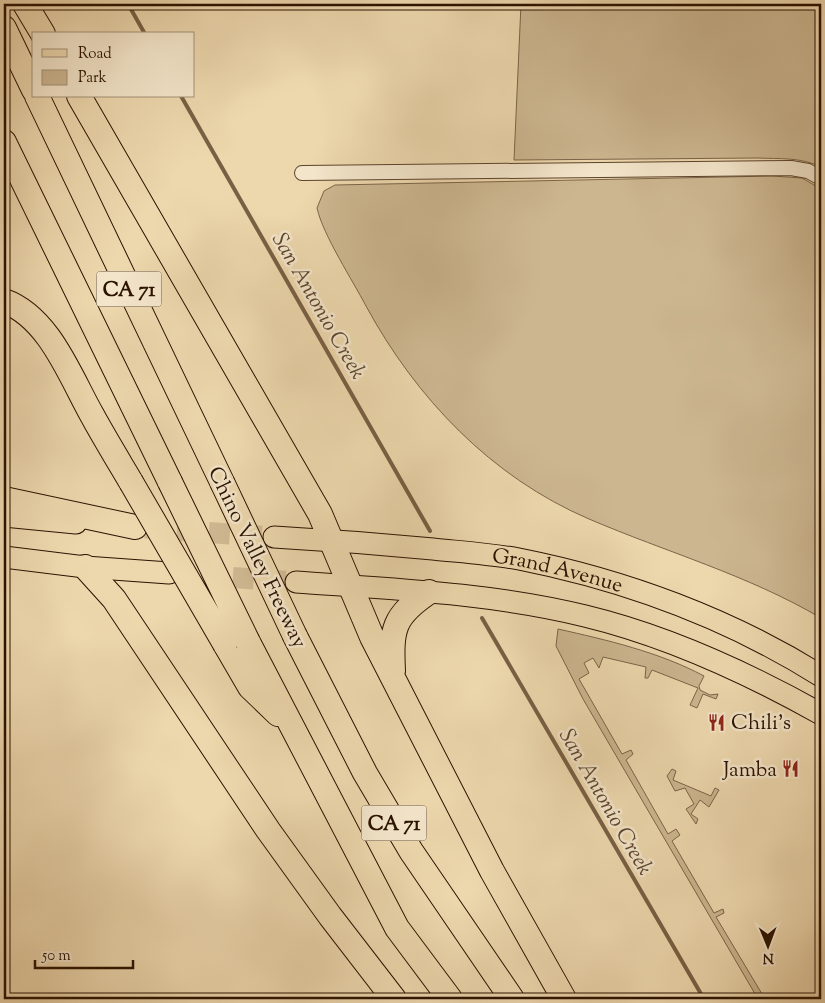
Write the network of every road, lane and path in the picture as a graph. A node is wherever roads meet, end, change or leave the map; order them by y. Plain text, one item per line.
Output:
1 (25, 4) edge
2 (4, 28) edge
3 (41, 32) edge
4 (32, 86) edge
5 (38, 98) edge
6 (80, 98) edge
7 (4, 142) edge
8 (302, 173) dead end
9 (821, 178) edge
10 (4, 301) edge
11 (4, 499) edge
12 (4, 516) edge
13 (139, 527) joint
14 (274, 537) tunnel mouth
15 (332, 541) junction
16 (4, 558) edge
17 (84, 567) junction
18 (169, 573) tunnel mouth
19 (296, 582) tunnel mouth
20 (350, 586) junction
21 (429, 592) junction
22 (237, 643) junction
23 (821, 676) edge
24 (393, 678) junction
25 (821, 714) edge
26 (394, 999) edge
27 (450, 999) edge
28 (512, 999) edge
29 (564, 999) edge

1 - 3 highway
2 - 4 highway
5 - 28 highway, Chino Valley Freeway / CA 71, bridge
6 - 15 highway
7 - 22 highway, CA 71, bridge
8 - 9 street
10 - 22 highway, bridge
11 - 13 highway
12 - 13 main road
14 - 15 main road, Grand Avenue
15 - 20 highway
15 - 23 main road, Grand Avenue
16 - 17 main road
17 - 18 main road
17 - 26 highway
19 - 20 main road, Grand Avenue
20 - 21 main road, Grand Avenue
20 - 24 highway
21 - 24 highway
21 - 25 main road, Grand Avenue
22 - 27 highway, CA 71
24 - 29 highway

